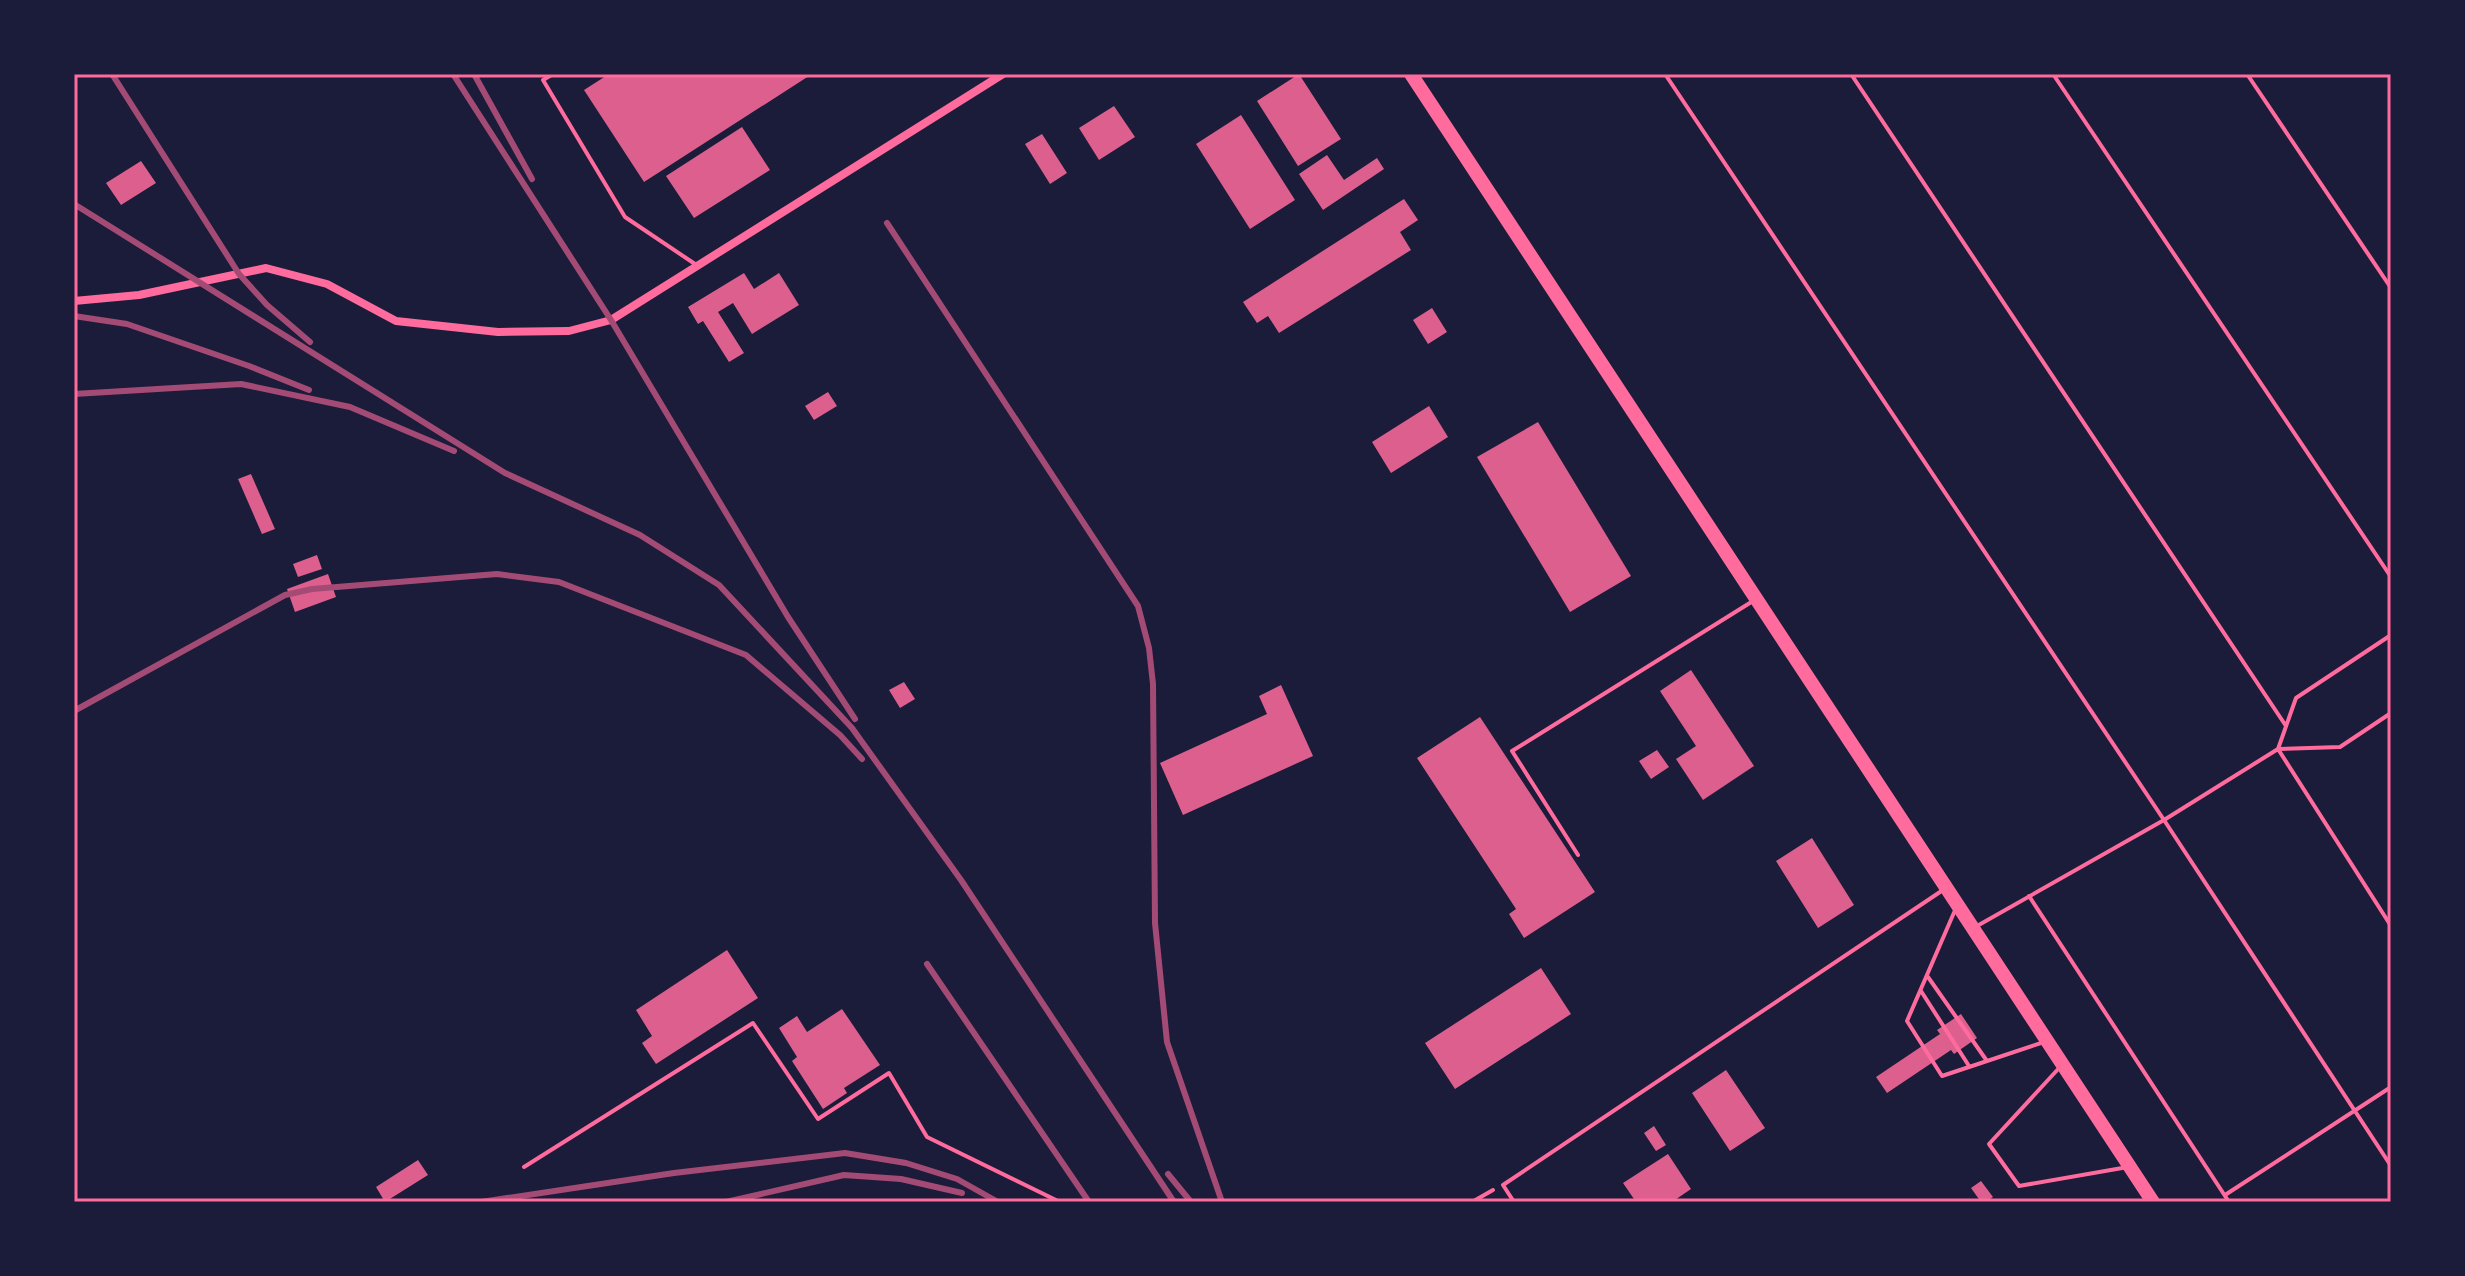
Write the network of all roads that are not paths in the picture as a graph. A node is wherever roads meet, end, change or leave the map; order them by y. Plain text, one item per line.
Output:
1 (553, 74) edge
2 (1003, 74) edge
3 (1411, 74) edge
4 (1665, 74) edge
5 (1851, 74) edge
6 (2053, 74) edge
7 (2247, 74) edge
8 (697, 266) junction
9 (2391, 288) edge
10 (74, 301) edge
11 (2391, 577) edge
12 (1755, 600) junction
13 (2391, 635) edge
14 (2391, 713) edge
15 (2286, 726) junction
16 (2278, 749) junction
17 (2164, 820) junction
18 (1578, 855) dead end
19 (1945, 888) junction
20 (2029, 896) junction
21 (1957, 906) junction
22 (2391, 926) edge
23 (1972, 929) junction
24 (1928, 977) junction
25 (1921, 991) junction
26 (2046, 1042) junction
27 (1987, 1061) junction
28 (2062, 1065) junction
29 (1970, 1067) junction
30 (2391, 1087) edge
31 (2356, 1110) junction
32 (2391, 1166) edge
33 (524, 1167) dead end
34 (2129, 1167) junction
35 (2225, 1195) junction
36 (1060, 1202) edge
37 (1514, 1202) edge
38 (2153, 1202) edge
39 (2229, 1202) edge

1 - 8 lane
2 - 8 street
3 - 12 main road
4 - 17 lane
5 - 15 lane
6 - 11 lane
7 - 9 lane
8 - 10 street
12 - 18 lane
12 - 19 main road
13 - 15 lane
14 - 16 lane
15 - 16 lane
16 - 17 lane
16 - 22 lane
17 - 20 lane
17 - 31 lane
19 - 21 main road
19 - 37 lane
20 - 23 lane
20 - 35 lane
21 - 23 main road
21 - 24 lane
23 - 26 main road
24 - 25 lane
24 - 27 lane
25 - 29 lane
25 - 29 lane
26 - 27 lane
26 - 28 main road
27 - 29 lane
28 - 34 main road
28 - 34 lane
30 - 31 lane
31 - 32 lane
31 - 35 lane
33 - 36 lane
34 - 38 main road
35 - 39 lane

